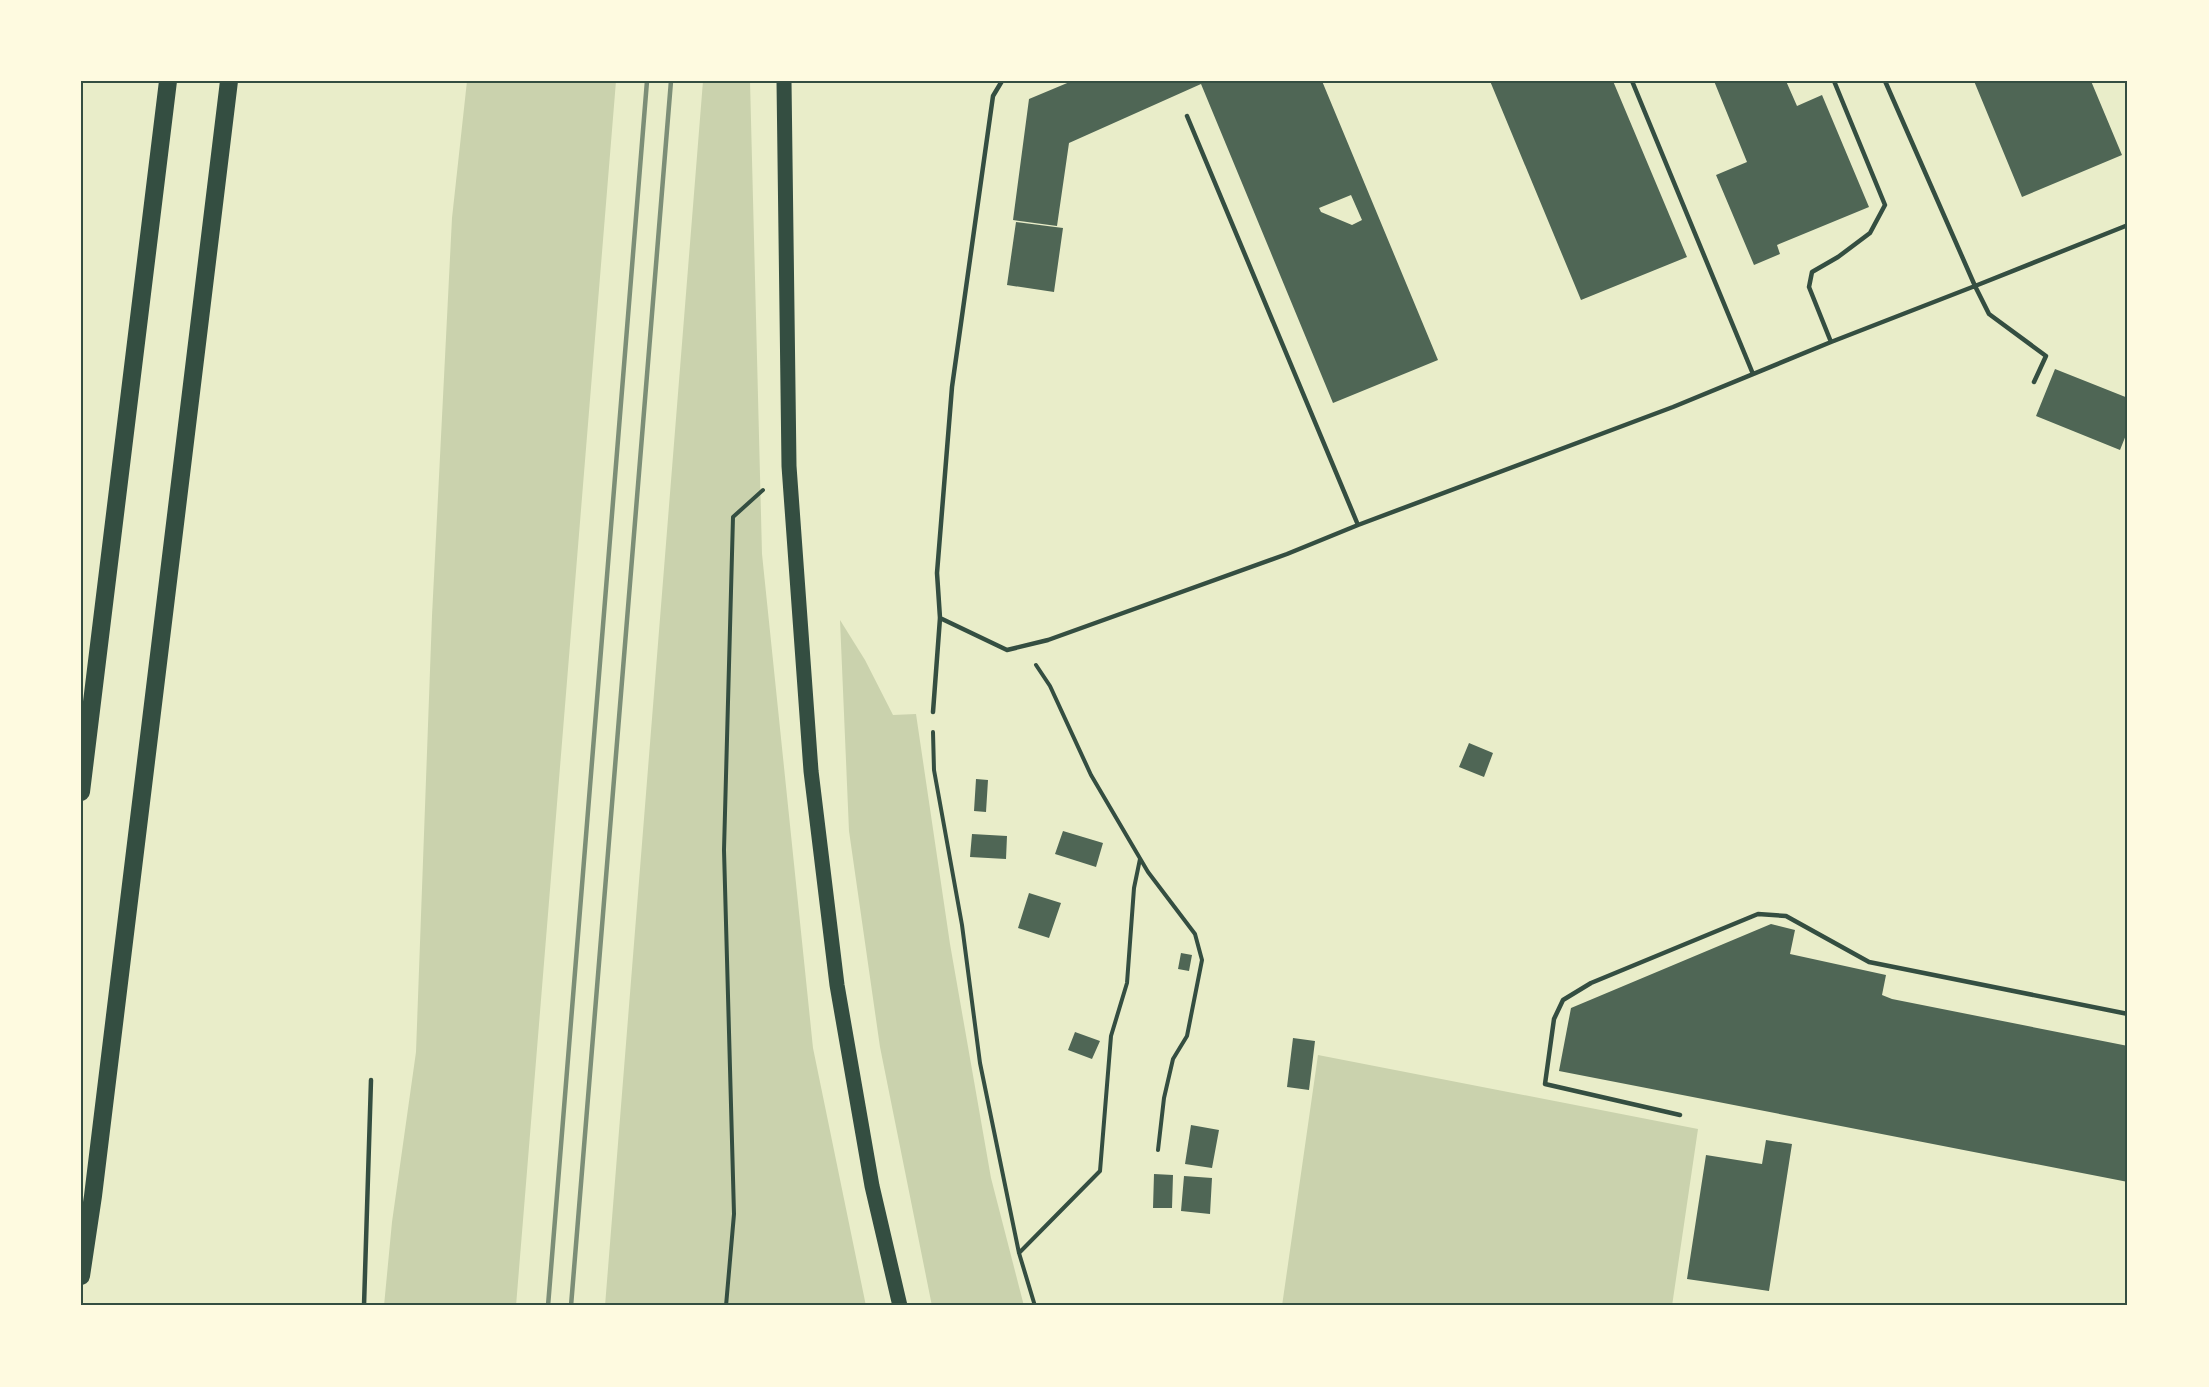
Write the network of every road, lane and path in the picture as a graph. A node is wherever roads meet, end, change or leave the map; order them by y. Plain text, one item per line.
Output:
1 (168, 81) edge
2 (229, 81) edge
3 (784, 81) edge
4 (1002, 81) edge
5 (1632, 81) edge
6 (1834, 81) edge
7 (1885, 81) edge
8 (1187, 116) dead end
9 (2128, 225) edge
10 (1975, 286) junction
11 (1831, 342) junction
12 (1753, 374) junction
13 (2034, 382) dead end
14 (789, 466) junction
15 (1358, 525) junction
16 (940, 618) junction
17 (1024, 648) junction
18 (933, 712) joint
19 (81, 792) edge
20 (1140, 859) junction
21 (2128, 1014) edge
22 (371, 1080) dead end
23 (1680, 1115) dead end
24 (1158, 1150) dead end
25 (1019, 1253) junction
26 (81, 1276) edge
27 (364, 1306) edge
28 (726, 1306) edge
29 (900, 1306) edge
30 (1035, 1306) edge

1 - 19 highway
2 - 26 highway
3 - 14 main road
4 - 16 lane
5 - 12 lane
6 - 11 lane
7 - 10 lane
8 - 15 lane
9 - 10 lane
10 - 11 lane
10 - 13 lane
11 - 12 lane
12 - 15 lane
14 - 28 path
14 - 29 main road
15 - 17 lane
16 - 17 lane
16 - 18 lane
17 - 20 path
18 - 25 path
20 - 24 path
20 - 25 path
21 - 23 lane
22 - 27 lane
25 - 30 path

